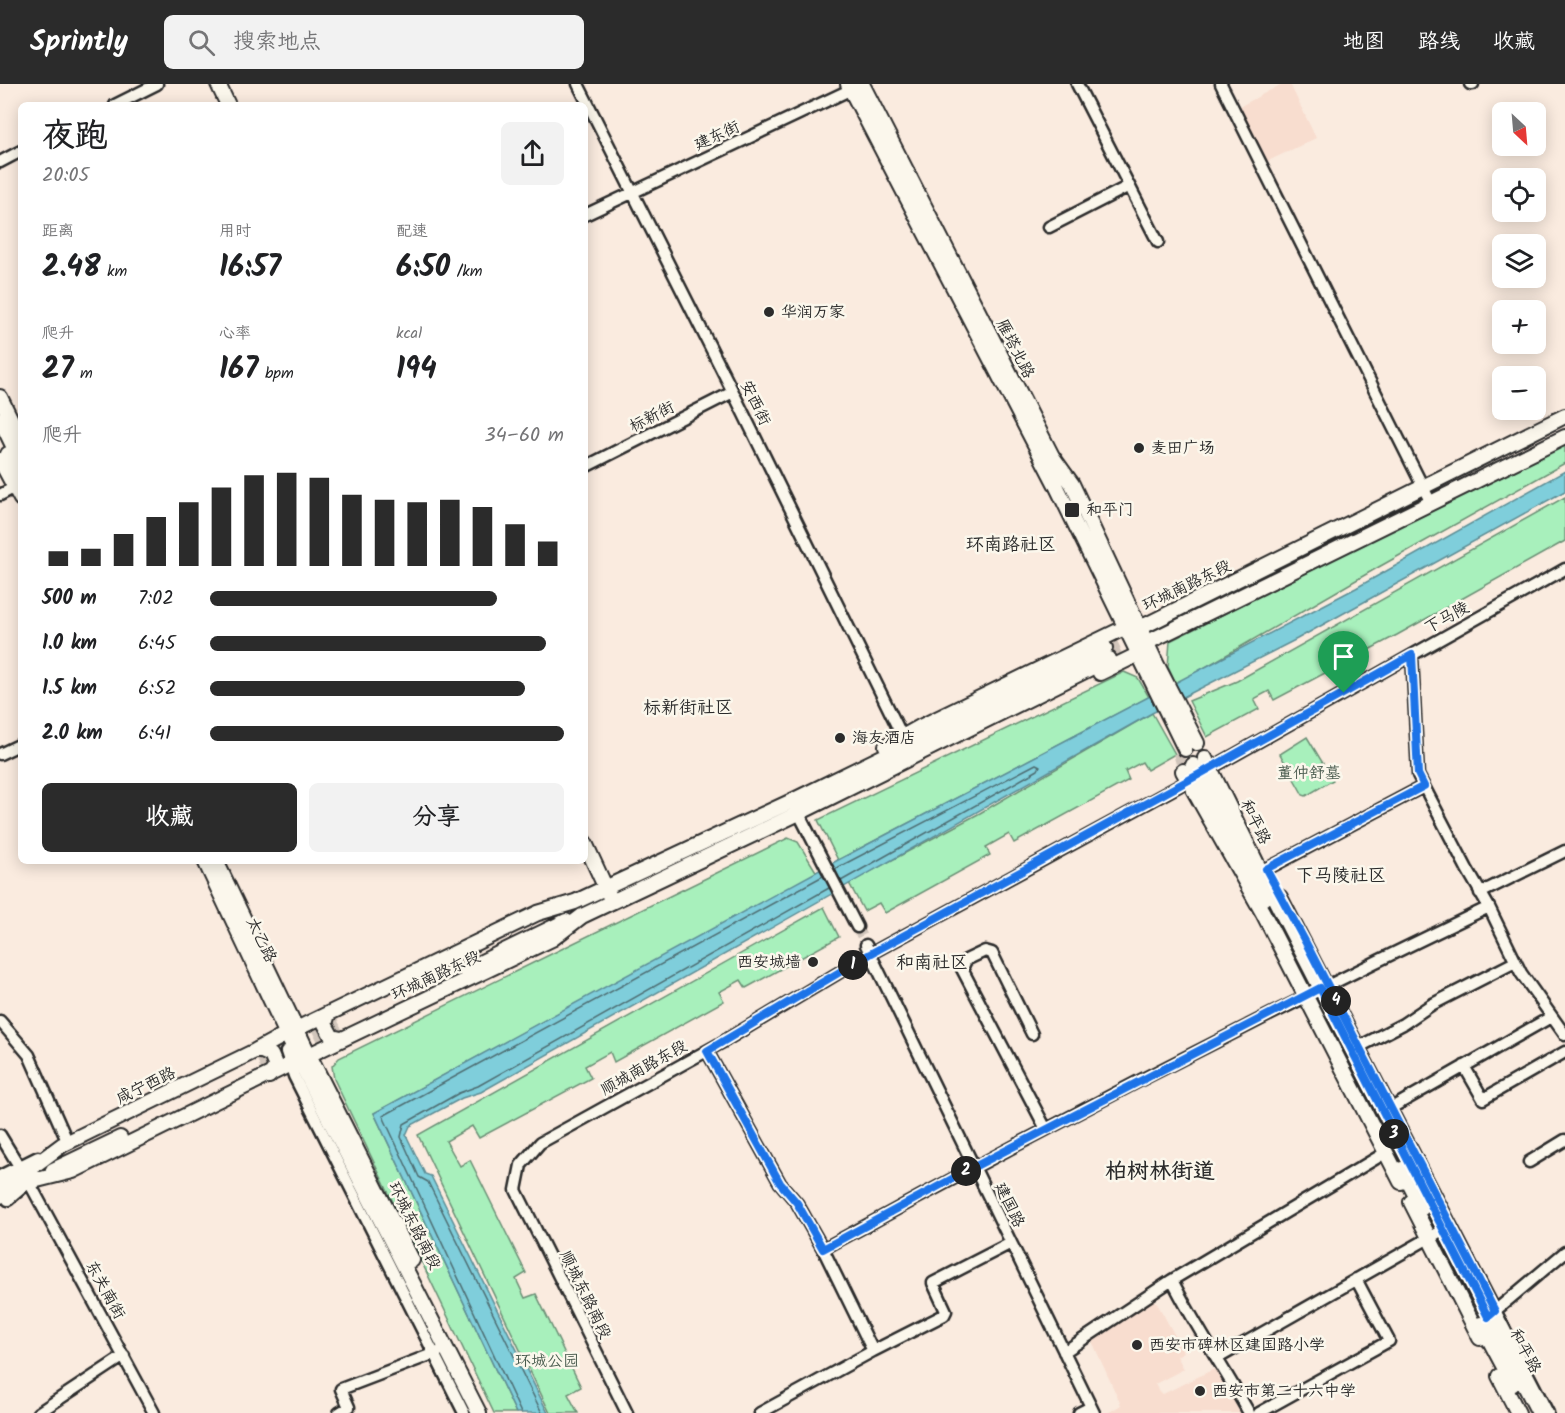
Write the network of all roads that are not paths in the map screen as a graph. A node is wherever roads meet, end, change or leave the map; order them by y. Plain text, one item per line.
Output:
1 (157, 84) edge
2 (218, 84) edge
3 (578, 84) edge
4 (1077, 84) edge
5 (1221, 84) edge
6 (855, 85) edge
7 (121, 102) edge
8 (227, 102) edge
9 (587, 102) edge
10 (588, 104) edge
11 (18, 153) edge
12 (0, 162) edge
13 (1129, 186) junction
14 (632, 192) junction
15 (588, 214) edge
16 (1049, 227) dead end
17 (1158, 242) dead end
18 (733, 392) junction
19 (0, 397) edge
20 (1565, 416) edge
21 (0, 419) edge
22 (18, 434) edge
23 (1565, 437) edge
24 (0, 438) edge
25 (18, 456) edge
26 (0, 460) edge
27 (588, 465) edge
28 (18, 485) edge
29 (18, 487) edge
30 (1423, 487) junction
31 (18, 488) edge
32 (0, 495) edge
33 (1431, 503) junction
34 (1565, 569) edge
35 (1126, 627) junction
36 (1140, 628) junction
37 (1143, 648) junction
38 (1107, 654) tunnel mouth
39 (1412, 655) junction
40 (1178, 718) junction
41 (902, 736) junction
42 (18, 745) edge
43 (1187, 748) joint
44 (0, 754) edge
45 (1196, 770) junction
46 (1424, 786) junction
47 (829, 789) junction
48 (792, 801) junction
49 (799, 813) junction
50 (588, 849) edge
51 (1565, 851) edge
52 (199, 864) edge
53 (206, 864) edge
54 (217, 864) edge
55 (226, 864) edge
56 (1261, 867) junction
57 (606, 888) junction
58 (1480, 893) junction
59 (613, 902) junction
60 (1489, 907) junction
61 (857, 927) tunnel mouth
62 (868, 950) junction
63 (1515, 962) junction
64 (1316, 990) junction
65 (1551, 1017) junction
66 (0, 1021) edge
67 (337, 1026) junction
68 (288, 1033) junction
69 (1032, 1034) dead end
70 (1565, 1035) edge
71 (1356, 1049) junction
72 (707, 1051) junction
73 (1565, 1052) edge
74 (296, 1058) junction
75 (260, 1064) junction
76 (1464, 1066) junction
77 (1387, 1111) junction
78 (1046, 1129) junction
79 (0, 1135) edge
80 (1565, 1140) edge
81 (65, 1144) junction
82 (1385, 1153) junction
83 (1529, 1162) dead end
84 (974, 1167) junction
85 (0, 1177) edge
86 (26, 1178) junction
87 (0, 1185) edge
88 (516, 1190) joint
89 (3, 1200) edge
90 (1436, 1234) junction
91 (1011, 1243) junction
92 (823, 1249) junction
93 (1565, 1252) edge
94 (1172, 1280) junction
95 (1356, 1280) junction
96 (1491, 1314) junction
97 (440, 1351) junction
98 (873, 1351) junction
99 (1064, 1352) junction
100 (124, 1356) junction
101 (1218, 1358) junction
102 (1092, 1410) edge
103 (38, 1413) edge
104 (154, 1413) edge
105 (339, 1413) edge
106 (464, 1413) edge
107 (479, 1413) edge
108 (488, 1413) edge
109 (627, 1413) edge
110 (760, 1413) edge
111 (1079, 1413) edge
112 (1249, 1413) edge
113 (1259, 1413) edge
114 (1518, 1413) edge
115 (1528, 1413) edge
116 (1539, 1413) edge
117 (1548, 1413) edge

1 - 7 street
2 - 8 main road
3 - 9 street, 安西街
4 - 13 street
5 - 30 street
6 - 14 street, 建东街
6 - 35 main road, 雁塔北路
6 - 36 main road, 雁塔北路
10 - 14 street, 安西街
11 - 12 street
13 - 16 street
13 - 17 street
14 - 15 street, 建东街
14 - 18 street, 安西街
18 - 27 street, 标新街
18 - 41 street, 安西街
19 - 22 main road
20 - 30 main road, 环城南路东段
21 - 25 main road
23 - 33 main road, 环城南路东段
24 - 28 main road
26 - 29 main road
30 - 33 street
30 - 36 main road, 环城南路东段
31 - 32 street
33 - 37 main road, 环城南路东段
34 - 39 street, 下马陵
35 - 36 main road, 环城南路东段
35 - 37 main road, 雁塔北路
35 - 41 main road, 环城南路东段
36 - 37 main road
37 - 40 main road
37 - 47 main road, 环城南路东段
38 - 47 main road, 环城南路东段
39 - 45 street, 下马陵
39 - 46 street
40 - 43 main road
40 - 43 street
41 - 47 main road, 环城南路东段
42 - 44 street
45 - 56 main road, 和平路
45 - 62 street, 下马陵
45 - 64 main road, 和平路
46 - 56 street
46 - 58 street
47 - 48 main road, 环城南路东段
47 - 49 main road, 环城南路东段
48 - 49 street
48 - 57 main road, 环城南路东段
49 - 59 main road, 环城南路东段
49 - 61 street
50 - 57 main road
51 - 58 street
52 - 68 main road
53 - 68 main road, 太乙路
54 - 68 main road, 太乙路
55 - 68 main road
56 - 64 main road, 和平路
57 - 59 main road
57 - 67 main road, 环城南路东段
58 - 60 street
59 - 67 main road, 环城南路东段
60 - 63 street
60 - 64 street
62 - 72 street, 顺城南路东段
62 - 84 street, 建国路
63 - 65 street
63 - 71 street
64 - 71 main road, 和平路
64 - 78 street
64 - 82 main road
64 - 90 main road, 和平路
65 - 70 street
65 - 76 street
66 - 81 street
67 - 68 main road, 环城南路东段
67 - 74 main road, 环城南路东段
68 - 74 main road
68 - 74 main road
68 - 75 main road, 咸宁西路
69 - 78 street
71 - 77 main road, 和平路
72 - 88 street, 顺城南路东段
72 - 92 street
73 - 76 street
74 - 75 main road, 咸宁西路
74 - 97 main road, 环城东路南段
74 - 108 main road, 环城东路南段
75 - 81 main road, 咸宁西路
75 - 86 main road, 咸宁西路
75 - 86 main road, 咸宁西路
76 - 77 street
77 - 90 main road, 和平路
77 - 96 street
78 - 84 street
79 - 86 street, 东关南街
80 - 83 street
81 - 86 main road, 咸宁西路
82 - 90 main road
82 - 94 street
84 - 91 street, 建国路
84 - 92 street
85 - 86 street
86 - 87 main road, 咸宁西路
86 - 89 main road, 咸宁西路
86 - 100 street, 东关南街
88 - 109 street, 顺城东路南段
90 - 95 street
90 - 96 main road, 和平路
90 - 114 main road
90 - 115 main road, 和平路
91 - 98 street
91 - 99 street, 建国路
92 - 98 street
93 - 96 street
94 - 99 street
94 - 101 street
95 - 101 street
95 - 113 street
96 - 116 main road, 和平路
96 - 117 street
97 - 105 street
97 - 106 street
97 - 107 main road, 环城东路南段
98 - 110 street
99 - 102 street, 建国路
100 - 103 street
100 - 104 street, 东关南街
101 - 112 street
102 - 111 street

